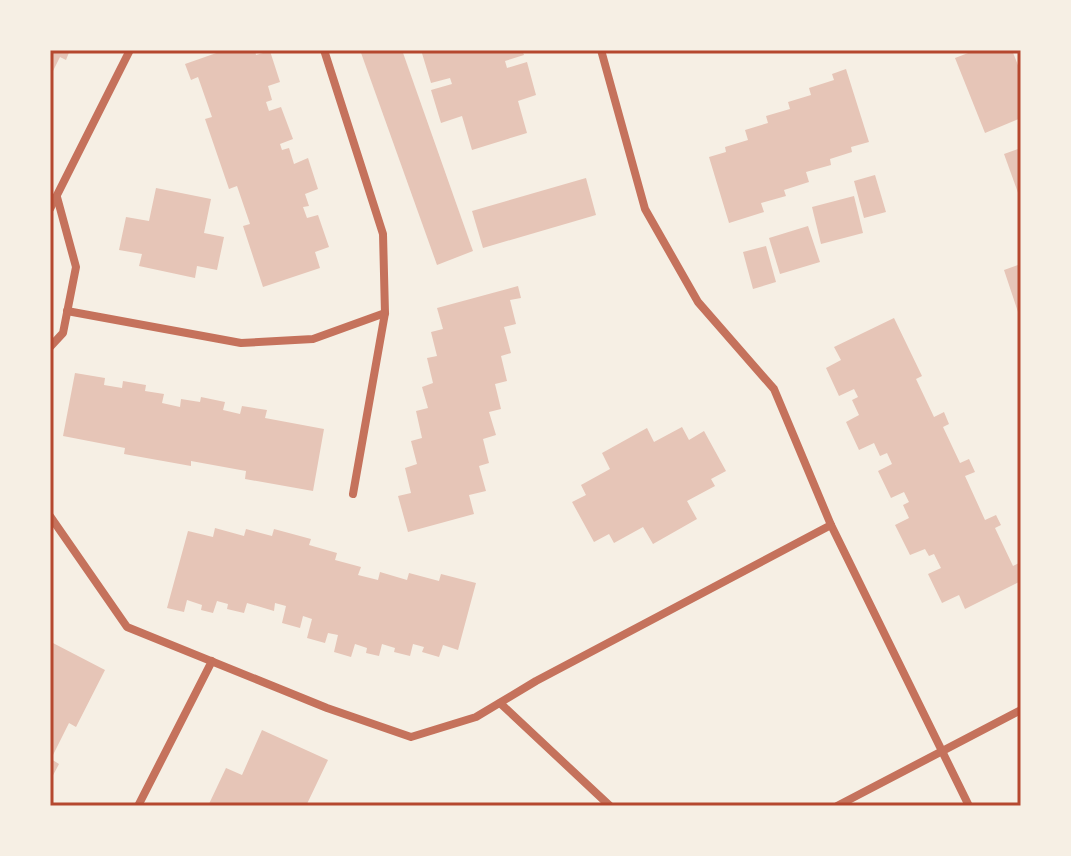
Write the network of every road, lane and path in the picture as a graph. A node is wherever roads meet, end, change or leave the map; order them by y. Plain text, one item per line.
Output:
1 (130, 50) edge
2 (324, 50) edge
3 (601, 50) edge
4 (57, 196) junction
5 (50, 209) edge
6 (67, 311) junction
7 (385, 313) junction
8 (50, 347) edge
9 (353, 494) dead end
10 (50, 516) edge
11 (831, 525) junction
12 (212, 661) junction
13 (500, 703) junction
14 (1021, 710) edge
15 (943, 751) junction
16 (138, 806) edge
17 (610, 806) edge
18 (837, 806) edge
19 (969, 806) edge

1 - 4 street
2 - 7 street
3 - 11 street
4 - 5 street
4 - 6 street
6 - 7 street
6 - 8 street
7 - 9 street
10 - 12 street
11 - 13 street
11 - 15 street
12 - 13 street
12 - 16 street
13 - 17 street
14 - 15 street
15 - 18 street
15 - 19 street

